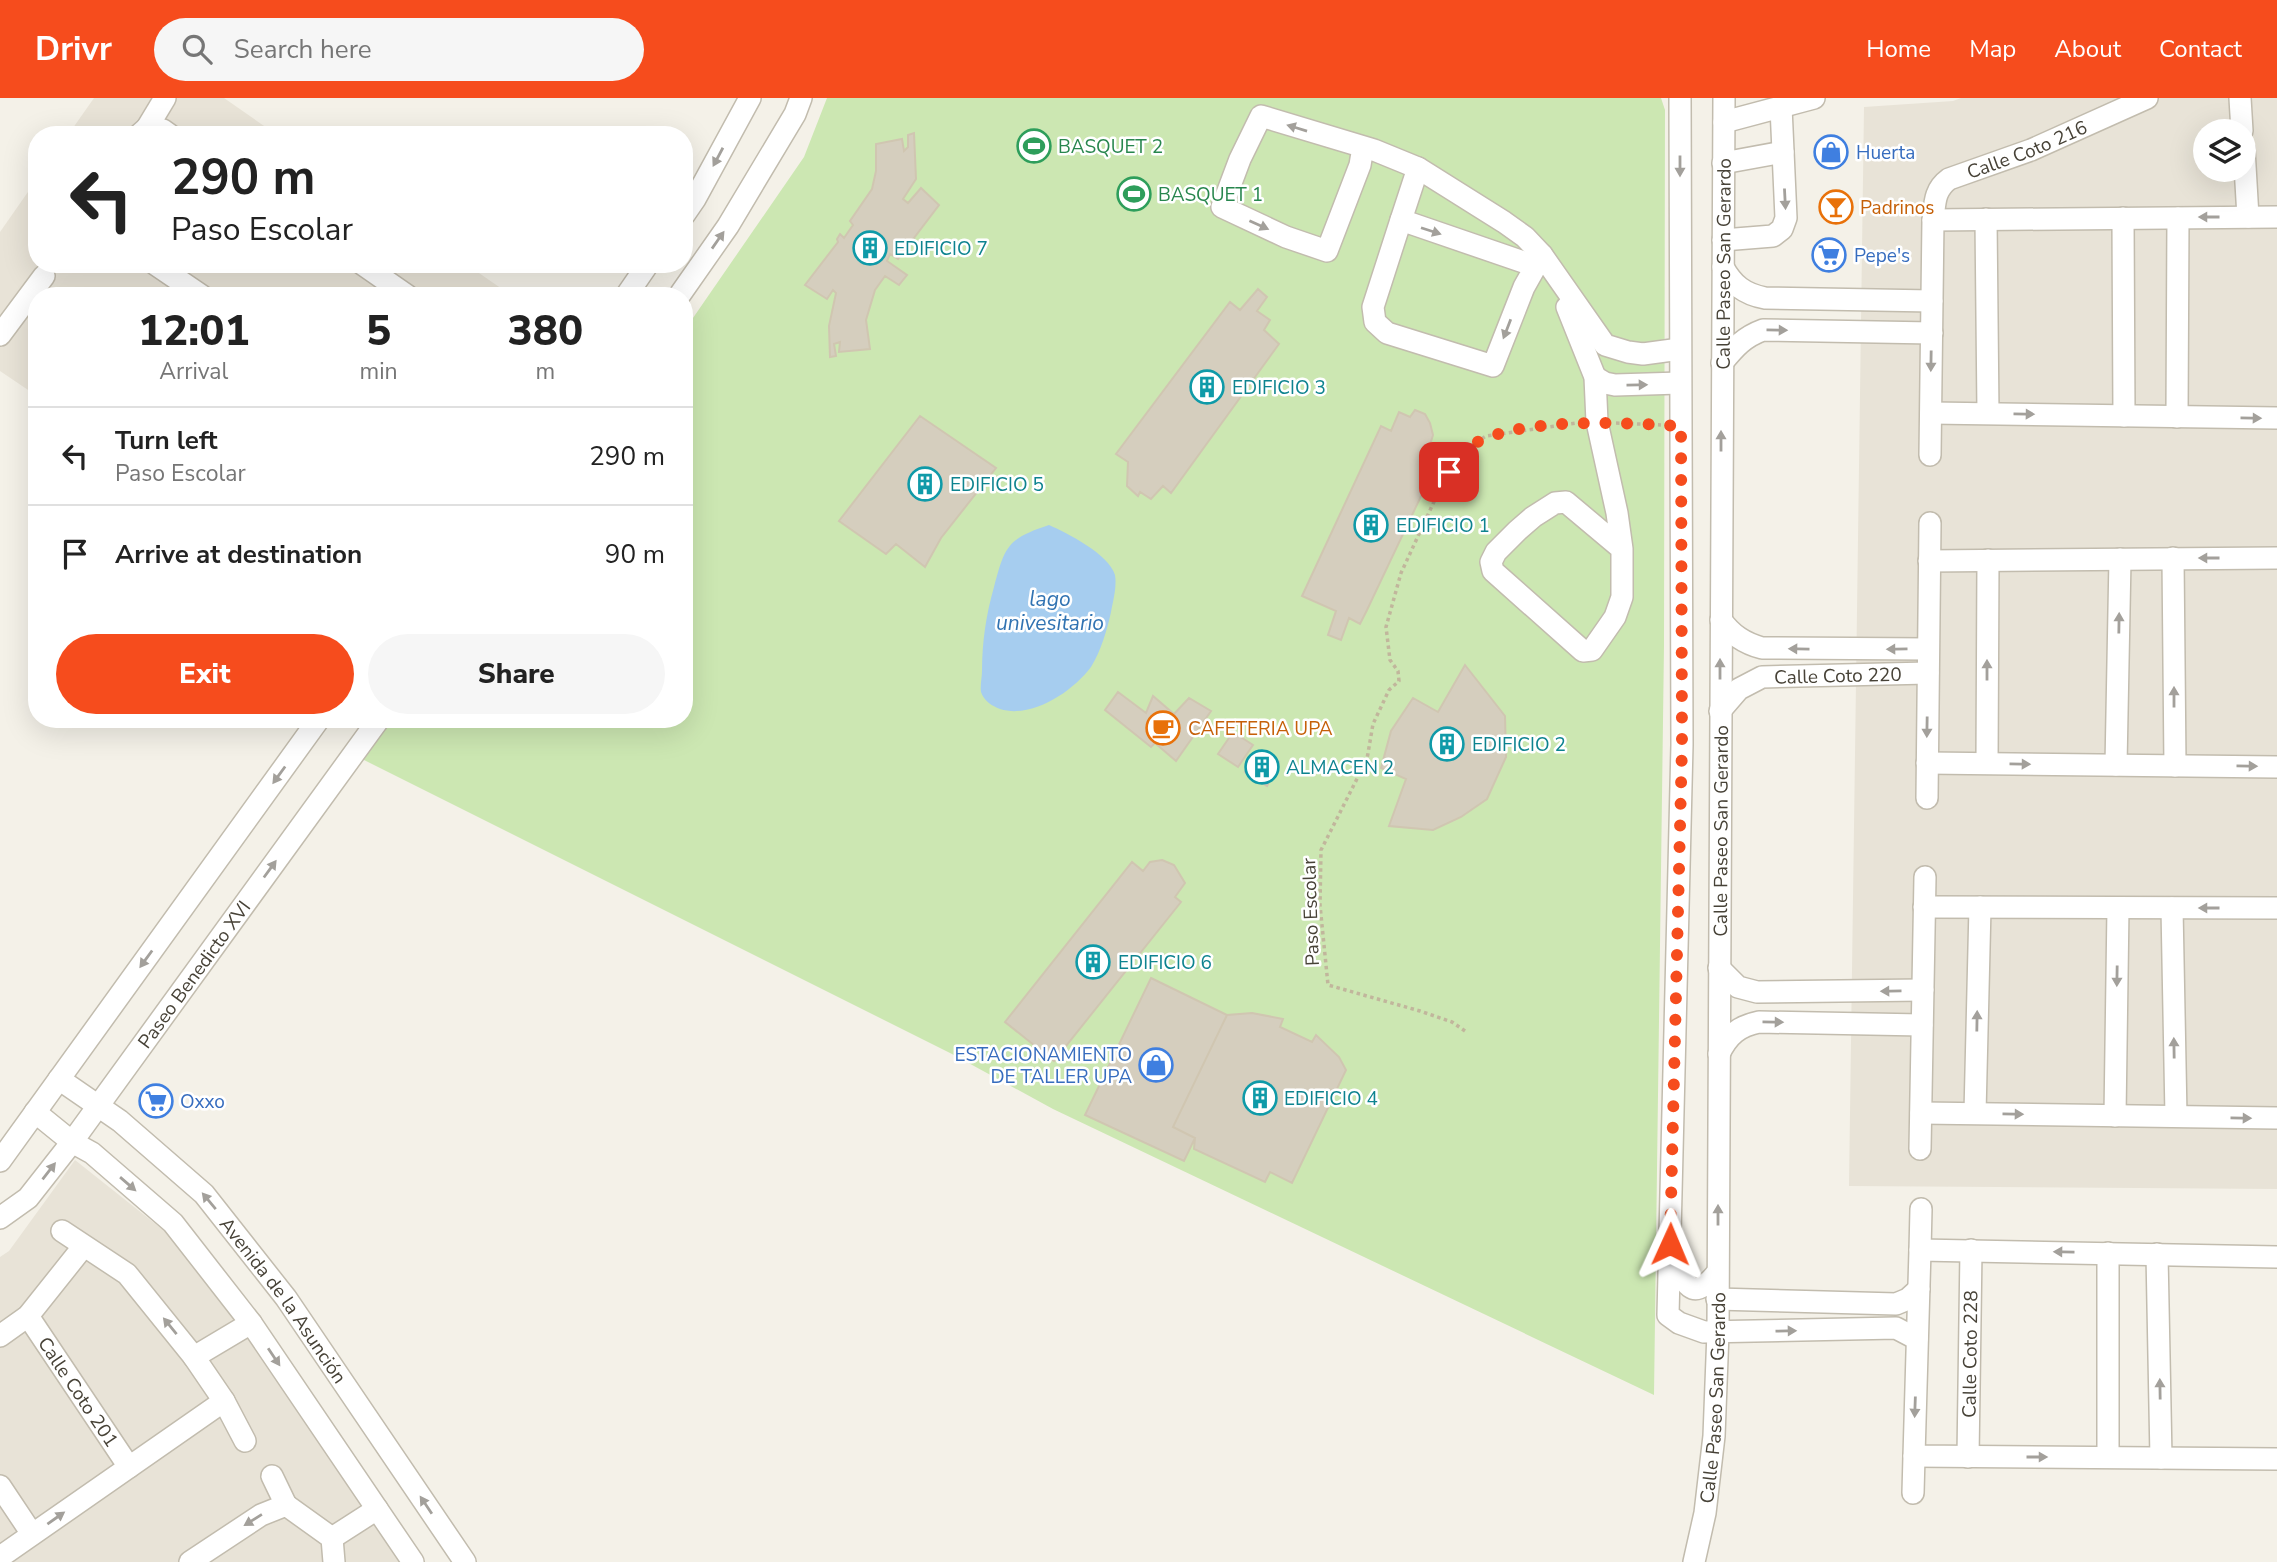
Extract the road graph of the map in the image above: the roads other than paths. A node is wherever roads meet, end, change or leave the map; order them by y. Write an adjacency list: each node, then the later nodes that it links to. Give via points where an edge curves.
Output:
1 (165, 98): 12 (street)
2 (750, 98): 18 (street, one-way to 18)
3 (801, 98): 36 (street, one-way to 3, via 728,226)
4 (1681, 98): 42 (street, Calle Paseo San Gerardo, one-way to 42)
5 (1724, 98): 11 (street, Calle Paseo San Gerardo)
6 (1814, 98): 9 (street)
7 (2147, 98): 25 (street, Calle Coto 216, via 2031,150 1948,179 1936,195)
8 (2240, 98): 10 (street)
9 (1780, 107): 11 (street); 14 (street)
10 (2241, 119)
11 (1724, 122): 15 (street, Calle Paseo San Gerardo)
12 (147, 126)
13 (1363, 147): 13 (street, one-way to 13, via 1261,116 1222,207 1327,251); 16 (street)
14 (1783, 152): 15 (street); 26 (street, one-way to 26, via 1786,218 1782,229 1773,236)
15 (1723, 163): 26 (street, Calle Paseo San Gerardo)
16 (1418, 168): 24 (street); 27 (street, via 1525,237)
17 (2246, 182): 19 (street)
18 (693, 202)
19 (2248, 217): 20 (street); 22 (street, one-way to 22)
20 (2277, 217)
21 (2123, 218): 22 (street); 23 (street); 48 (street)
22 (2178, 218): 49 (street)
23 (1986, 219): 25 (street); 47 (street)
24 (1401, 220): 27 (street, one-way to 27); 27 (street, one-way to 24, via 1493,366 1387,333 1375,322 1373,307)
25 (1933, 220): 37 (street, Calle Coto 216)
26 (1723, 240): 28 (street, Calle Paseo San Gerardo)
27 (1539, 260): 32 (street)
28 (1723, 267): 37 (street, via 1739,289 1765,298); 43 (street, Calle Paseo San Gerardo)
29 (168, 273): 34 (street)
30 (375, 273): 35 (street)
31 (44, 276): 33 (street)
32 (1560, 281): 41 (street, via 1605,345); 44 (street)
33 (39, 287)
34 (189, 287)
35 (395, 287)
36 (685, 287)
37 (1932, 300): 39 (street, Calle Coto 216)
38 (28, 312): 40 (street)
39 (1932, 332): 43 (street, one-way to 39, via 1739,342 1763,330); 46 (street, Calle Coto 216, one-way to 46)
40 (0, 335)
41 (1616, 349): 42 (street, via 1643,354); 44 (street, via 1603,357)
42 (1680, 349): 45 (street, Calle Paseo San Gerardo)
43 (1722, 363): 59 (street, Calle Paseo San Gerardo, one-way to 43)
44 (1595, 377): 45 (street, one-way to 45, via 1615,385); 53 (street, via 1597,422)
45 (1680, 383): 95 (street, Calle Paseo San Gerardo, via 1682,745)
46 (1931, 412): 47 (street); 51 (street, Calle Coto 216)
47 (1988, 414): 48 (street, one-way to 48)
48 (2124, 416): 49 (street)
49 (2177, 417): 50 (street, one-way to 50)
50 (2277, 418)
51 (1930, 455)
52 (1930, 523): 58 (street, Calle Coto 220)
53 (1622, 549): 53 (street, via 1622,597 1615,617 1592,650 1583,651 1493,570 1491,562 1532,517 1555,503 1566,502)
54 (2174, 558): 55 (street, one-way to 54); 56 (street); 68 (street, one-way to 54)
55 (2277, 558)
56 (2120, 559): 57 (street); 67 (street, one-way to 56)
57 (1988, 560): 58 (street); 66 (street, one-way to 57)
58 (1929, 561): 60 (street, Calle Coto 220)
59 (1721, 620): 60 (street, Calle Coto 220, one-way to 59, via 1762,648 1737,637); 62 (street, Calle Paseo San Gerardo, one-way to 59)
60 (1928, 649): 61 (street, Calle Coto 220)
61 (1928, 673): 62 (street, Calle Coto 220, via 1762,677 1739,689); 65 (street, Calle Coto 220, one-way to 65)
62 (1720, 711): 77 (street, Calle Paseo San Gerardo)
63 (312, 728): 81 (street, one-way to 81)
64 (372, 728): 82 (street, Paseo Benedicto XVI, one-way to 64)
65 (1927, 763): 66 (street); 70 (street, Calle Coto 220)
66 (1987, 763): 67 (street, one-way to 67)
67 (2116, 765): 68 (street)
68 (2175, 765): 69 (street, one-way to 69)
69 (2277, 766)
70 (1927, 797)
71 (1925, 877): 72 (street)
72 (1924, 907): 73 (street); 78 (street)
73 (1980, 907): 74 (street); 85 (street, one-way to 73)
74 (2118, 908): 75 (street); 86 (street, one-way to 86)
75 (2172, 908): 76 (street, one-way to 75); 87 (street, one-way to 75)
76 (2277, 908)
77 (1719, 968): 78 (street, one-way to 77, via 1757,992 1738,987); 80 (street, Calle Paseo San Gerardo)
78 (1923, 990): 79 (street)
79 (1922, 1025): 80 (street, one-way to 79, via 1732,1033 1759,1022); 84 (street)
80 (1719, 1054): 102 (street, Calle Paseo San Gerardo, one-way to 80)
81 (59, 1079): 82 (street, Avenida de la Asunción); 83 (street)
82 (97, 1105): 89 (street, Paseo Benedicto XVI); 130 (street, Avenida de la Asunción, one-way to 82, via 286,1297 204,1194)
83 (35, 1112): 89 (street, Avenida de la Asunción); 91 (street)
84 (1921, 1112): 85 (street); 90 (street)
85 (1975, 1113): 86 (street, one-way to 86)
86 (2115, 1116): 87 (street)
87 (2175, 1116): 88 (street, one-way to 88)
88 (2277, 1118)
89 (72, 1142): 93 (street, Paseo Benedicto XVI, one-way to 89, via 28,1198); 106 (street, Avenida de la Asunción, one-way to 106, via 92,1153 173,1223)
90 (1920, 1149)
91 (0, 1161)
92 (1921, 1209): 97 (street)
93 (0, 1218)
94 (62, 1231): 96 (street)
95 (1670, 1244): 102 (street, via 1688,1286 1702,1289); 107 (street, Calle Paseo San Gerardo, via 1668,1315 1691,1329)
96 (83, 1247): 105 (street, Calle Coto 201); 110 (street, one-way to 96, via 127,1274)
97 (1920, 1250): 98 (street); 103 (street)
98 (1970, 1250): 99 (street, one-way to 98); 114 (street, Calle Coto 228)
99 (2108, 1253): 100 (street); 115 (street)
100 (2157, 1254): 101 (street); 116 (street, one-way to 100)
101 (2277, 1257)
102 (1717, 1273): 104 (street, Calle Paseo San Gerardo)
103 (1919, 1289): 104 (street, via 1896,1304); 109 (street)
104 (1717, 1299): 107 (street, Calle Paseo San Gerardo)
105 (29, 1316): 108 (street, Calle Coto 201); 118 (street, Calle Coto 201)
106 (251, 1323): 110 (street); 123 (street, Avenida de la Asunción, one-way to 123)
107 (1718, 1332): 109 (street, one-way to 109, via 1896,1328); 131 (street, Calle Paseo San Gerardo, via 1714,1436)
108 (0, 1336)
109 (1917, 1339): 113 (street, one-way to 113)
110 (194, 1357): 111 (street)
111 (225, 1401): 112 (street); 118 (street, Calle Coto 201)
112 (245, 1441)
113 (1914, 1456): 114 (street); 121 (street)
114 (1968, 1457): 115 (street, one-way to 115)
115 (2108, 1457): 116 (street)
116 (2161, 1458): 117 (street)
117 (2277, 1459)
118 (129, 1467): 124 (street, Calle Coto 201, one-way to 118)
119 (272, 1476): 122 (street)
120 (0, 1486): 124 (street)
121 (1913, 1493)
122 (286, 1505): 125 (street); 127 (street, one-way to 127, via 261,1515)
123 (377, 1509): 125 (street); 129 (street, Avenida de la Asunción)
124 (32, 1534): 126 (street, Calle Coto 201)
125 (332, 1538): 128 (street)
126 (0, 1557)
127 (190, 1562)
128 (334, 1562)
129 (413, 1562)
130 (465, 1562)
131 (1694, 1562)

